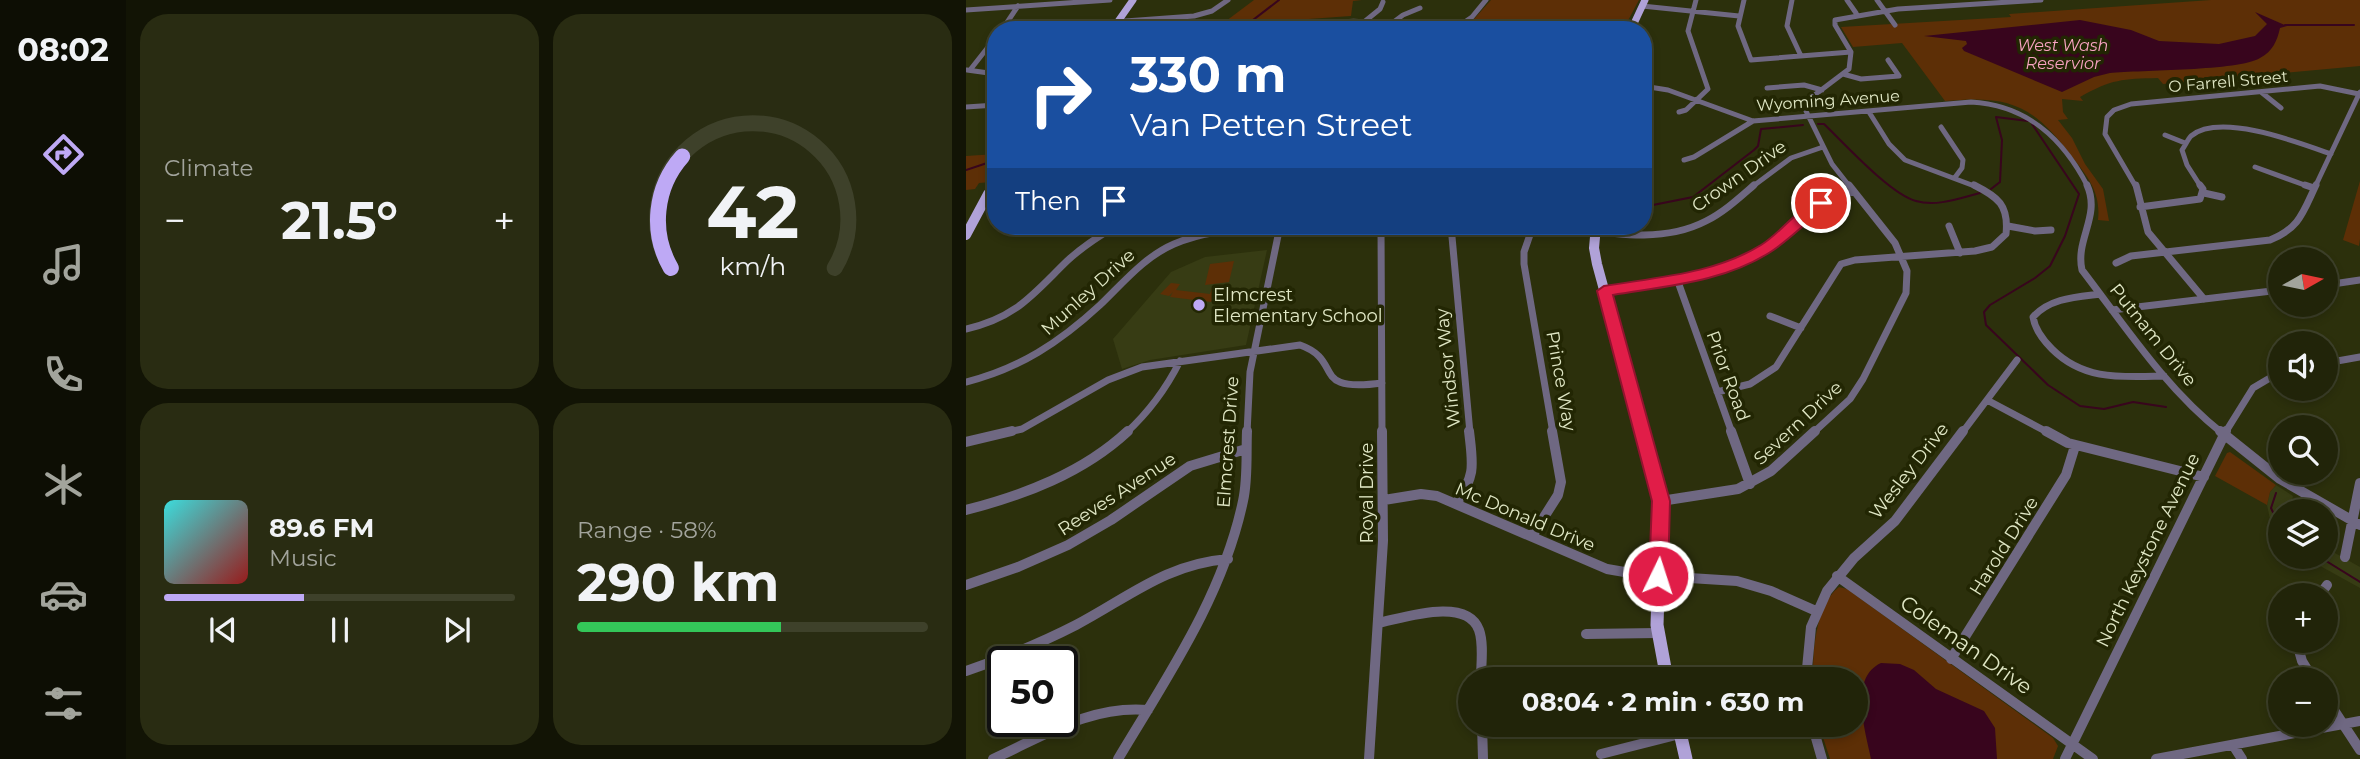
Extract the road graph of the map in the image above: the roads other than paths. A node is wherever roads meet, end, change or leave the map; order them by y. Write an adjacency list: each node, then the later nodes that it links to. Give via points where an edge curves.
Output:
1 (1110, 0): 13 (street)
2 (1133, 0): 21 (main road)
3 (1228, 0): 22 (street, via 1194,16)
4 (1486, 0): 25 (street)
5 (1696, 0): 16 (street)
6 (1744, 0): 19 (street)
7 (1792, 0): 30 (street, via 1787,26)
8 (1847, 0): 18 (street)
9 (1877, 0): 15 (street)
10 (2041, 0): 15 (street)
11 (1383, 2): 23 (street)
12 (1644, 3): 16 (street); 26 (main road)
13 (1018, 6): 17 (street); 20 (street)
14 (1420, 8): 24 (street)
15 (1885, 10): 18 (street); 27 (street)
16 (1691, 11): 19 (street); 40 (street, via 1688,32 1708,89)
17 (968, 12)
18 (1856, 13): 29 (street, via 1834,22)
19 (1739, 16): 30 (street, via 1739,32 1751,60)
20 (1008, 21)
21 (1118, 21)
22 (1130, 21)
23 (1365, 21)
24 (1395, 21)
25 (1466, 21)
26 (1635, 21)
27 (1895, 25)
28 (987, 48): 32 (street)
29 (1851, 52): 30 (street); 34 (street, via 1849,69)
30 (1801, 56)
31 (1888, 60): 34 (street, via 1899,76 1861,79)
32 (968, 70): 33 (street)
33 (987, 73)
34 (1843, 74): 37 (street)
35 (1652, 87): 40 (street, Wyoming Avenue)
36 (1767, 88): 37 (street, via 1804,85)
37 (1822, 90): 47 (street, via 1805,104)
38 (2261, 92): 39 (street, O Farrell Street, via 2325,86); 43 (street); 62 (street, O Farrell Street, via 2131,104 2104,120 2105,134 2133,178)
39 (2360, 93): 53 (street)
40 (1698, 101): 46 (street); 48 (street, Wyoming Avenue)
41 (987, 106): 42 (street)
42 (966, 107)
43 (2281, 108)
44 (1869, 111): 45 (street, Wyoming Avenue, via 1979,102); 47 (street, Wyoming Avenue); 56 (street, via 1903,159)
45 (2020, 111): 84 (street, Putnam Drive, via 2042,124 2088,186 2093,213 2078,255 2082,270)
46 (1679, 112)
47 (1808, 117): 48 (street, Wyoming Avenue); 52 (street, Severn Drive)
48 (1753, 121): 54 (street)
49 (1941, 127): 56 (street, via 1964,160)
50 (2165, 135): 51 (street)
51 (2185, 143): 53 (street, via 2204,132 2241,129); 59 (street, via 2184,160)
52 (1822, 148): 58 (street, Severn Drive); 66 (street, Crown Drive, via 1800,152 1697,226)
53 (2331, 154): 57 (street)
54 (1684, 160)
55 (2255, 167): 57 (street)
56 (1956, 176): 64 (street, via 1993,198 2007,215)
57 (2314, 188): 76 (street, via 2296,226 2282,236)
58 (1854, 191): 77 (street, Severn Drive, via 1890,235); 79 (street, via 1821,203 1745,261)
59 (2204, 193): 60 (street); 62 (street, via 2193,202)
60 (2222, 197)
61 (987, 202): 67 (main road)
62 (2140, 207): 76 (street, via 2145,226)
63 (1949, 226): 75 (street)
64 (2008, 226): 65 (street); 75 (street, via 2003,239 1992,247)
65 (2051, 230)
66 (1652, 234)
67 (966, 235)
68 (1103, 235): 89 (street, via 1076,254 1019,311)
69 (1204, 235): 97 (street, Munley Drive, via 1167,247 1148,259 1051,348 1012,368)
70 (1275, 235): 90 (street, Elmcrest Drive)
71 (1381, 235): 98 (street, Royal Drive)
72 (1450, 235): 110 (street, Windsor Way, via 1473,468)
73 (1530, 235): 113 (street, Prince Way, via 1523,259 1561,482 1558,495)
74 (1596, 235): 82 (main road)
75 (1960, 253): 77 (street)
76 (2164, 253): 78 (street, via 2132,256); 85 (street)
77 (1901, 257): 88 (street, via 1841,264); 107 (street, Severn Drive, via 1909,279 1906,293 1858,387 1841,410)
78 (2116, 263)
79 (1677, 279): 82 (street); 99 (street, Prior Road)
80 (2360, 281): 81 (street)
81 (2338, 284)
82 (1604, 291): 109 (main road)
83 (2268, 291): 85 (street)
84 (2100, 294): 86 (street, Putnam Drive); 95 (street, via 2041,309 2033,317 2036,331 2060,359 2081,372)
85 (2204, 299): 86 (street)
86 (2112, 310): 95 (street, Putnam Drive)
87 (1770, 316): 88 (street)
88 (1801, 328): 99 (street, via 1769,373 1750,384)
89 (966, 329)
90 (1253, 351): 93 (street); 98 (street, via 1305,346 1318,354 1337,384 1351,388); 104 (street, Elmcrest Drive)
91 (2360, 357): 94 (street)
92 (2017, 360): 100 (street, Wesley Drive)
93 (1180, 361): 102 (street, via 1119,375 1037,423); 111 (street, via 1149,411 1100,454 1034,489)
94 (2338, 361)
95 (2164, 376): 101 (street, Putnam Drive)
96 (2268, 378): 101 (street, North Keystone Avenue, via 2246,395)
97 (966, 382)
98 (1382, 383): 108 (street, Royal Drive)
99 (1717, 392): 107 (street, Prior Road)
100 (1987, 400): 103 (street); 117 (street, Wesley Drive, via 1895,521)
101 (2223, 436): 105 (street, North Keystone Avenue); 112 (street, Putnam Drive, via 2280,479)
102 (966, 442)
103 (2075, 446): 105 (street); 123 (street, Harold Drive, via 2066,475)
104 (1246, 449): 115 (street, Elmcrest Drive, via 1244,496); 118 (street, Reeves Avenue, via 1190,466 1101,527 1058,550)
105 (2204, 477): 136 (street, North Keystone Avenue)
106 (2360, 483): 112 (street)
107 (1750, 484): 109 (street, Severn Drive)
108 (1384, 500): 110 (street, Mc Donald Drive, via 1422,494); 120 (street, Royal Drive)
109 (1661, 501): 116 (main road)
110 (1456, 504): 113 (street, Mc Donald Drive)
111 (966, 510)
112 (2357, 524): 114 (street)
113 (1532, 536): 116 (street, Mc Donald Drive, via 1607,569)
114 (2345, 557)
115 (1228, 559): 127 (street, via 1167,570 1072,627); 128 (street, Elmcrest Drive, via 1201,620)
116 (1658, 576): 119 (street, Mc Donald Drive, via 1749,584); 121 (main road)
117 (1837, 576): 119 (street, Wesley Drive); 123 (street, Coleman Drive)
118 (966, 585)
119 (1816, 611): 126 (street, Wesley Drive)
120 (1378, 623): 124 (street, via 1465,611 1479,630); 142 (street, Royal Drive)
121 (1657, 633): 122 (street); 125 (main road)
122 (1586, 634)
123 (1951, 659): 136 (street, Coleman Drive)
124 (1481, 667)
125 (1664, 667)
126 (1807, 667)
127 (966, 671)
128 (1147, 710): 140 (street, via 1100,710); 141 (street, Elmcrest Drive)
129 (2338, 718): 131 (street)
130 (2360, 721): 131 (street)
131 (2342, 724): 137 (street); 138 (street)
132 (1482, 737): 143 (street)
133 (1654, 737): 139 (street)
134 (1681, 737): 144 (main road)
135 (1816, 737): 145 (street)
136 (2073, 744): 146 (street, North Keystone Avenue); 147 (street, Coleman Drive)
137 (2233, 745): 148 (street); 149 (street)
138 (2360, 750)
139 (1601, 754)
140 (993, 759)
141 (1118, 759)
142 (1369, 759)
143 (1483, 759)
144 (1686, 759)
145 (1822, 759)
146 (2065, 759)
147 (2092, 759)
148 (2156, 759)
149 (2242, 759)

